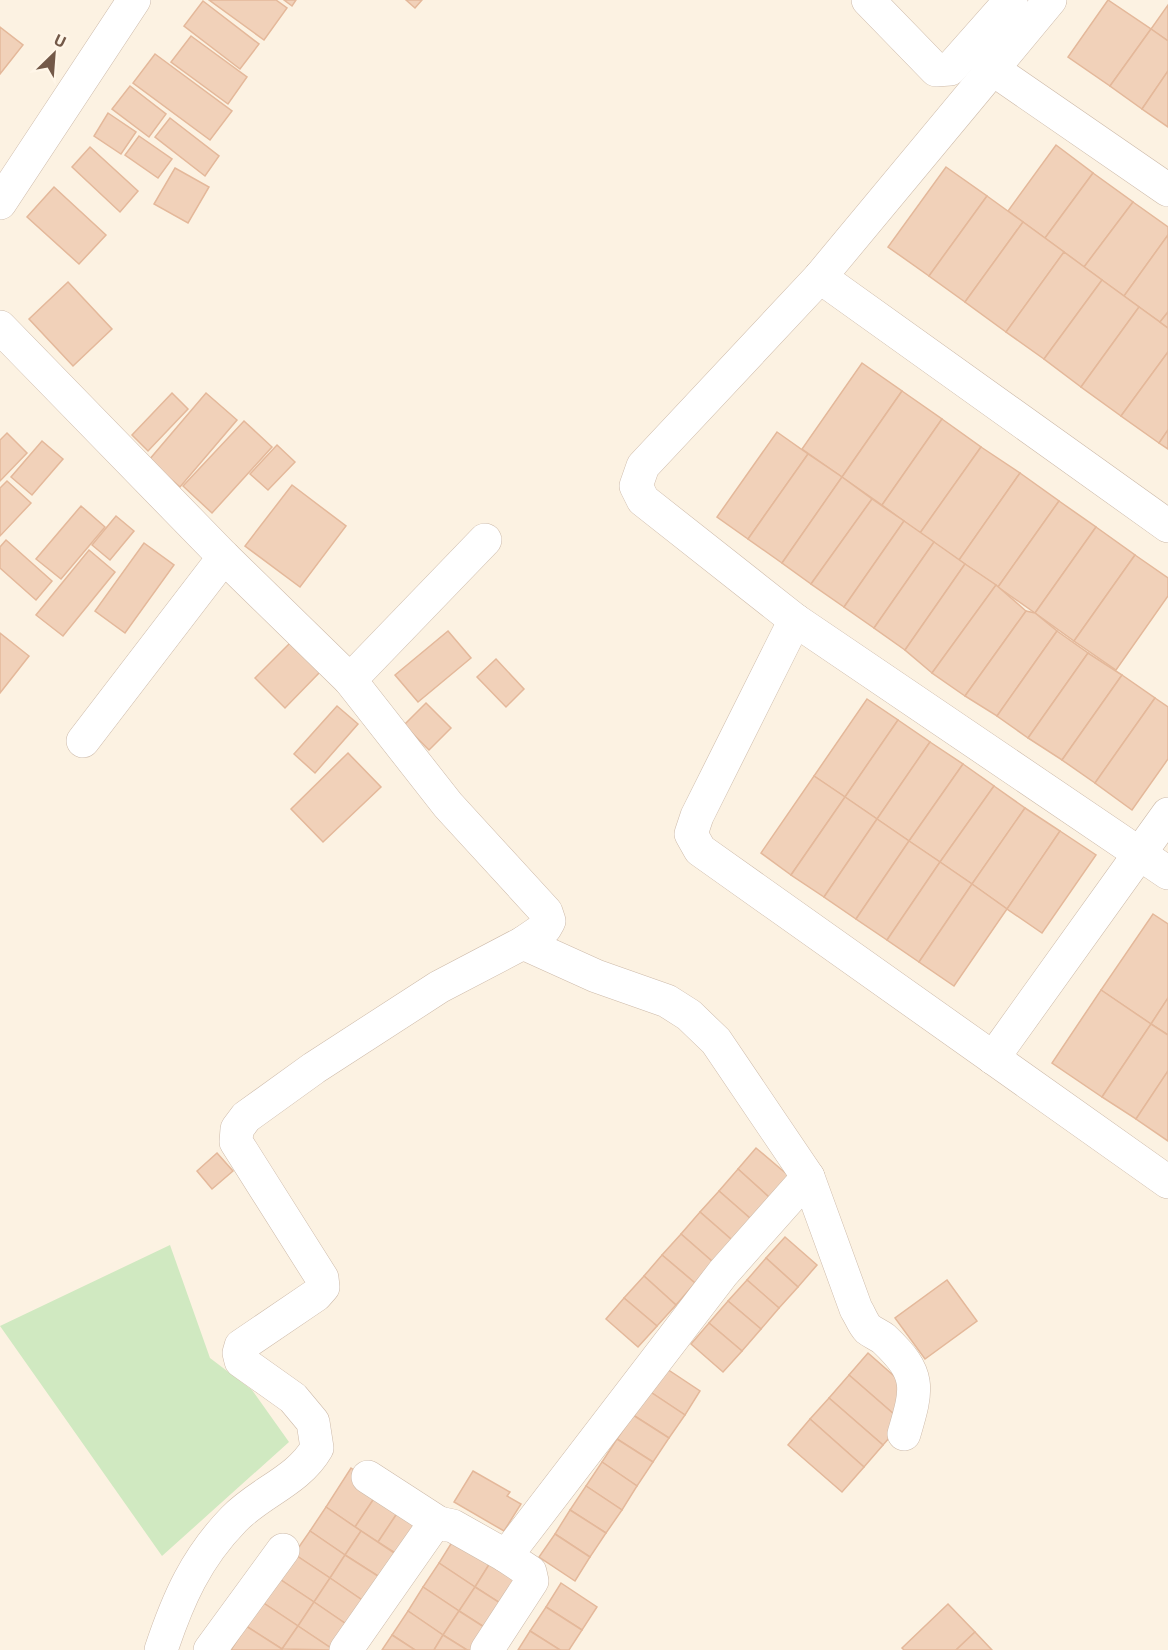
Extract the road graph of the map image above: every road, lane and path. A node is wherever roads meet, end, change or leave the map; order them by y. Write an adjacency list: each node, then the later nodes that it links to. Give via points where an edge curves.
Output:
1 (134, 0): 7 (street)
2 (868, 0): 3 (street, via 936,70 943,71 950,69)
3 (1011, 0)
4 (1050, 0): 5 (street)
5 (994, 70): 6 (street); 8 (street)
6 (1168, 190)
7 (0, 202)
8 (820, 277): 10 (street); 13 (street, via 643,466 636,486 643,500)
9 (2, 334): 12 (street)
10 (1168, 526)
11 (484, 540): 14 (street)
12 (224, 557): 14 (street); 15 (street)
13 (795, 620): 17 (street); 20 (street, via 691,834 700,850)
14 (350, 680): 19 (street, via 448,805 546,912 549,921 545,928)
15 (83, 741)
16 (1168, 814): 17 (street)
17 (1141, 853): 18 (street); 20 (street)
18 (1168, 873)
19 (523, 943): 21 (street, via 596,976 667,1001 689,1015 716,1041); 28 (street, via 439,987 324,1061 246,1117 237,1129 236,1142 322,1278 323,1287 241,1346 241,1361 293,1398 313,1422 317,1448 304,1467 235,1518 193,1572)
20 (993, 1058): 22 (street)
21 (808, 1177): 23 (street, via 856,1309 867,1328 896,1351 912,1371 914,1401); 27 (street, via 723,1273)
22 (1168, 1182)
23 (904, 1434)
24 (368, 1477): 25 (street)
25 (439, 1523): 27 (street, via 453,1526); 30 (street, via 426,1534)
26 (283, 1550): 29 (street)
27 (506, 1556): 31 (street, via 530,1572 532,1581)
28 (161, 1650)
29 (210, 1650)
30 (346, 1650)
31 (487, 1650)

